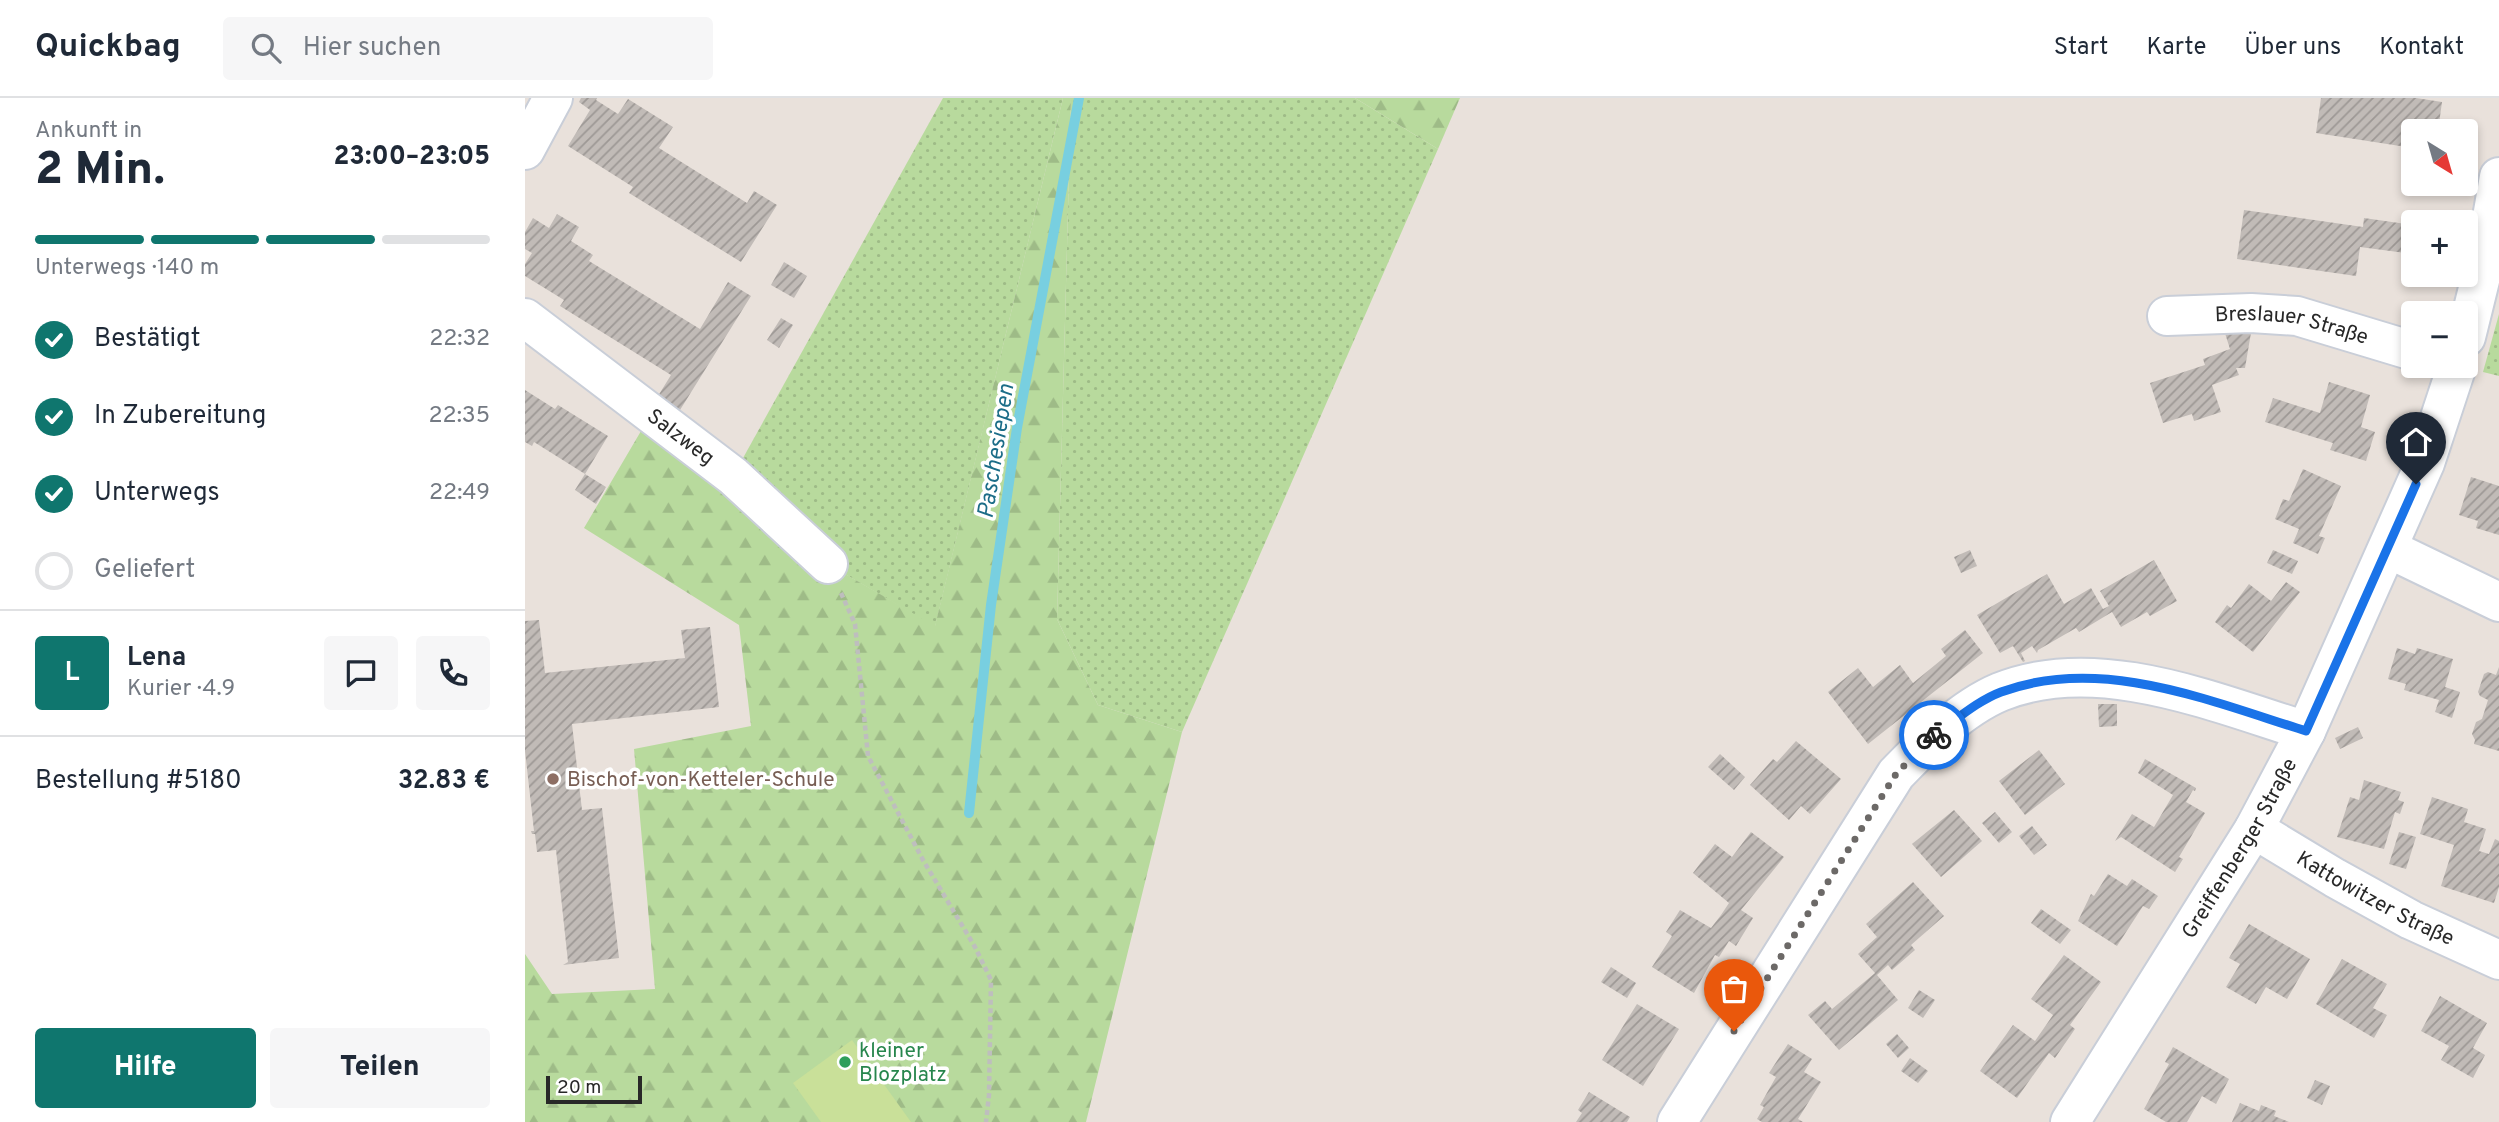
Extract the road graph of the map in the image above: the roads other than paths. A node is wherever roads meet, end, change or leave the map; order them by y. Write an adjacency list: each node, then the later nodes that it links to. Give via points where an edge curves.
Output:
1 (553, 98): 2 (street)
2 (525, 150)
3 (2499, 177): 4 (street)
4 (2475, 301)
5 (2167, 316): 7 (street, Breslauer Straße, via 2297,316)
6 (525, 318): 10 (street, Salzweg, via 733,476)
7 (2401, 347)
8 (2452, 378): 9 (street, Greiffenberger Straße, via 2425,463)
9 (2389, 549): 11 (street); 12 (street, Greiffenberger Straße)
10 (828, 564)
11 (2499, 602)
12 (2306, 731): 13 (street, Greiffenberger Straße); 15 (street, via 2189,695 2115,679 2070,678 1999,692 1930,738 1896,774)
13 (2254, 830): 14 (street, Kattowitzer Straße, via 2411,920); 16 (street, Greiffenberger Straße)
14 (2499, 960)
15 (1677, 1122)
16 (2070, 1122)

